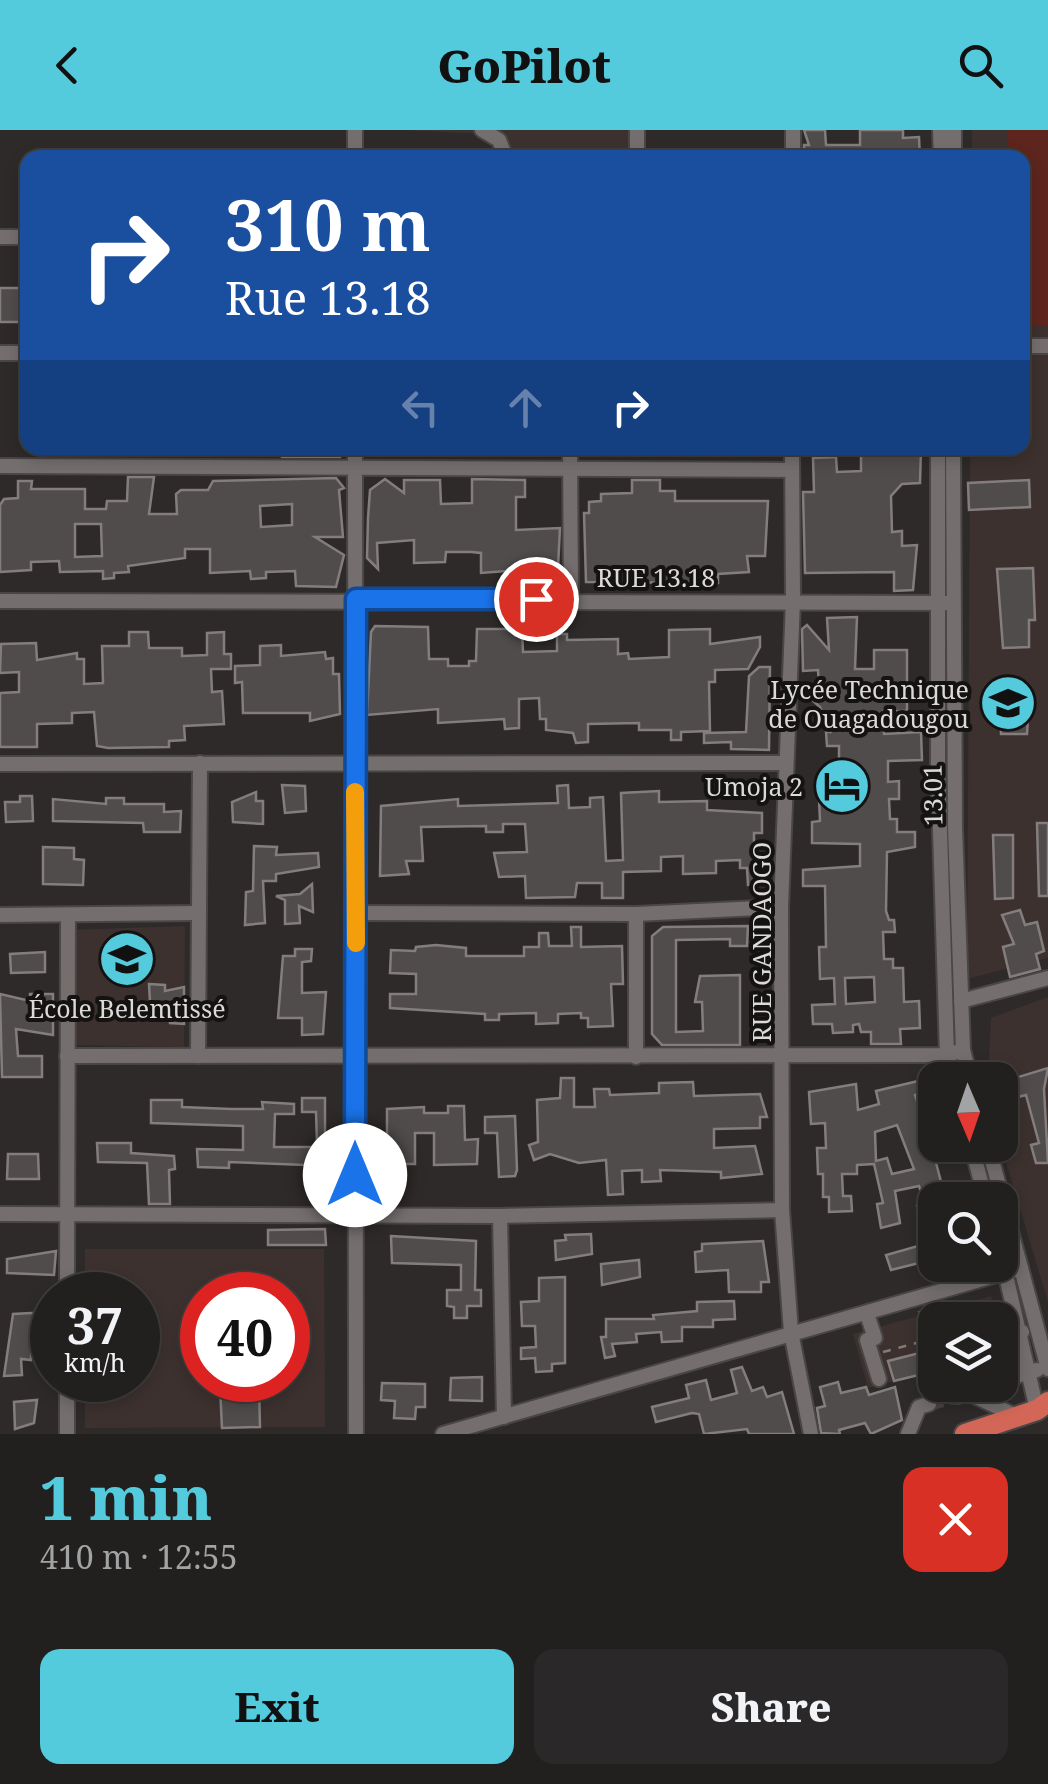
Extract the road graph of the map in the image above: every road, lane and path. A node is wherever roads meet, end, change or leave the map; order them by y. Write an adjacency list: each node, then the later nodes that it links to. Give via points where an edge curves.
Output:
1 (482, 130): 2 (street)
2 (503, 150)
3 (355, 455): 9 (street)
4 (570, 455): 10 (street)
5 (792, 455): 11 (street, RUE GANDAOGO)
6 (938, 455): 16 (street, 13.01)
7 (953, 455): 16 (street, 13.01)
8 (0, 466): 9 (street)
9 (355, 467): 10 (street); 12 (street)
10 (570, 469): 11 (street); 13 (street)
11 (792, 470): 14 (street, RUE GANDAOGO)
12 (356, 599): 13 (street, RUE 13.18); 15 (street, RUE 13.18); 17 (street)
13 (572, 599): 14 (street, RUE 13.18)
14 (792, 600): 16 (street, RUE 13.18); 19 (street, RUE GANDAOGO)
15 (0, 601)
16 (946, 603): 28 (street, 13.01); 30 (street, 13.01, via 938,766)
17 (355, 761): 18 (street); 19 (street); 22 (street)
18 (200, 763): 20 (street); 23 (street)
19 (785, 763): 21 (street, RUE GANDAOGO)
20 (0, 764)
21 (781, 907): 24 (street); 33 (street, RUE GANDAOGO)
22 (356, 913): 24 (street); 34 (street)
23 (199, 914): 26 (street); 32 (street)
24 (636, 914): 35 (street)
25 (0, 915): 26 (street)
26 (68, 916): 31 (street)
27 (1048, 978): 28 (street)
28 (961, 1000): 29 (street, 13.01)
29 (963, 1050): 30 (street); 37 (street, 13.01)
30 (946, 1055): 33 (street); 36 (street, 13.01)
31 (67, 1056): 32 (street); 40 (street)
32 (198, 1056): 34 (street)
33 (784, 1056): 35 (street); 38 (street, RUE GANDAOGO)
34 (356, 1058): 35 (street); 41 (street)
35 (636, 1058)
36 (948, 1062)
37 (966, 1062)
38 (782, 1210): 42 (street); 50 (street, RUE GANDAOGO)
39 (0, 1214): 40 (street)
40 (66, 1214): 41 (street); 43 (street)
41 (355, 1214): 42 (street); 65 (street)
42 (500, 1216): 63 (street)
43 (67, 1272)
44 (974, 1282): 47 (street)
45 (1016, 1282): 51 (street)
46 (1018, 1282): 55 (street)
47 (915, 1300): 48 (path); 49 (street)
48 (918, 1310)
49 (867, 1314): 50 (street); 54 (street)
50 (790, 1332): 63 (street); 67 (street, RUE GANDAOGO)
51 (1022, 1332): 52 (street); 56 (street)
52 (1018, 1333)
53 (918, 1343): 54 (path)
54 (872, 1356): 58 (street)
55 (1048, 1369): 56 (street)
56 (1032, 1372): 57 (street); 62 (street)
57 (1018, 1376)
58 (879, 1378)
59 (67, 1402): 64 (street)
60 (996, 1402): 62 (street)
61 (930, 1404): 68 (street, via 918,1406)
62 (1034, 1410): 69 (highway); 70 (highway)
63 (504, 1418): 66 (street)
64 (67, 1434)
65 (356, 1434)
66 (443, 1434)
67 (811, 1434)
68 (908, 1434)
69 (965, 1434)
70 (1033, 1434)

